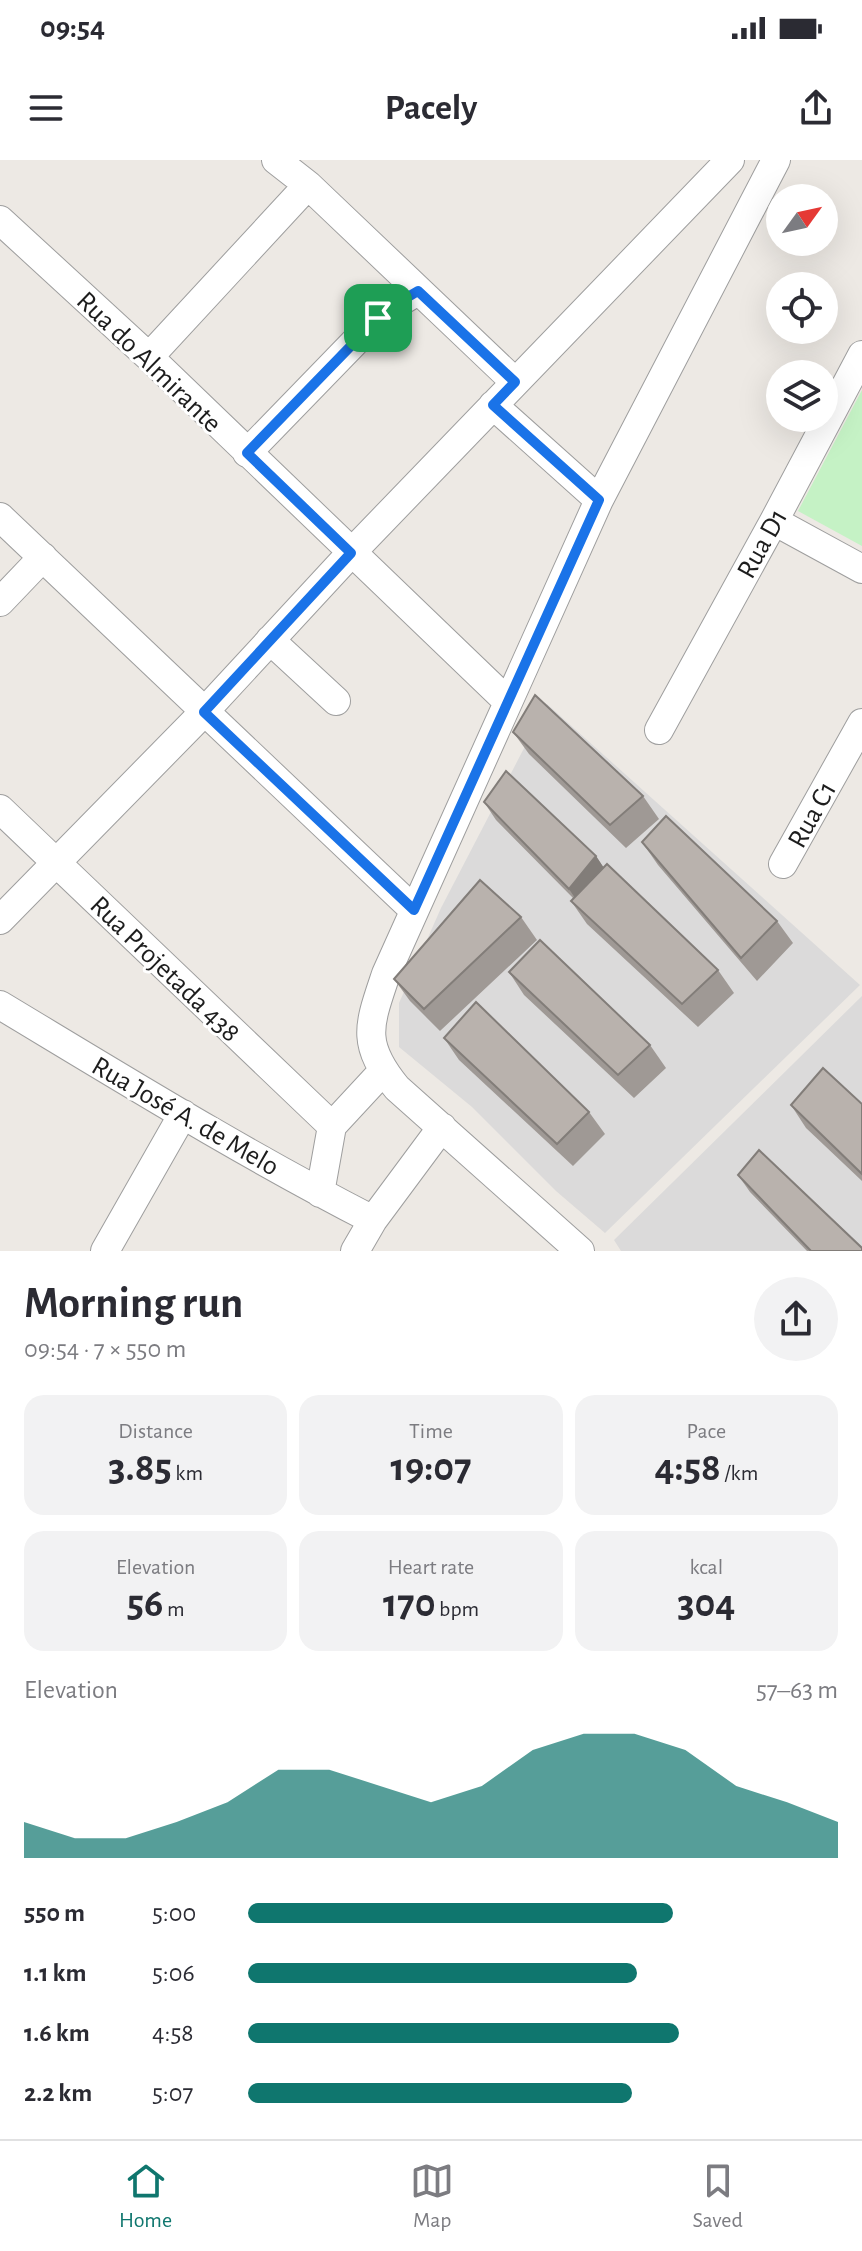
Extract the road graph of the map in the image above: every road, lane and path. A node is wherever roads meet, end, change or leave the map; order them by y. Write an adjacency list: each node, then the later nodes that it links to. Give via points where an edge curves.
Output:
1 (276, 160): 4 (street)
2 (730, 160): 9 (street)
3 (776, 160): 12 (street)
4 (308, 185): 6 (street); 8 (street)
5 (0, 220): 8 (street, Rua do Almirante)
6 (418, 291): 9 (street); 11 (street, via 378,318)
7 (862, 355): 14 (street, Rua D1)
8 (149, 357): 11 (street, Rua do Almirante)
9 (515, 382): 10 (street)
10 (493, 405): 12 (street); 15 (street)
11 (247, 453): 15 (street, Rua do Almirante)
12 (599, 500): 21 (street)
13 (0, 517): 16 (street)
14 (774, 521): 17 (street); 24 (street, Rua D1)
15 (351, 553): 19 (street); 21 (street, Rua do Almirante)
16 (43, 557): 18 (street); 22 (street)
17 (862, 569)
18 (0, 602)
19 (270, 640): 20 (street); 22 (street)
20 (336, 701)
21 (507, 701): 28 (street)
22 (204, 712): 26 (street); 28 (street)
23 (862, 723): 27 (street, Rua C1)
24 (659, 730)
25 (0, 809): 26 (street, Rua Projetada 438)
26 (57, 864): 29 (street); 33 (street, Rua Projetada 438)
27 (783, 864)
28 (414, 910): 31 (street, via 386,974 370,1031)
29 (0, 920)
30 (0, 1005): 32 (street, Rua José A. de Melo)
31 (390, 1080): 33 (street); 34 (street)
32 (183, 1114): 35 (street, Rua José A. de Melo); 37 (street)
33 (332, 1126): 35 (street)
34 (442, 1127): 36 (street); 39 (street)
35 (320, 1193): 36 (street, Rua José A. de Melo)
36 (373, 1220): 38 (street)
37 (105, 1251)
38 (355, 1251)
39 (580, 1251)

